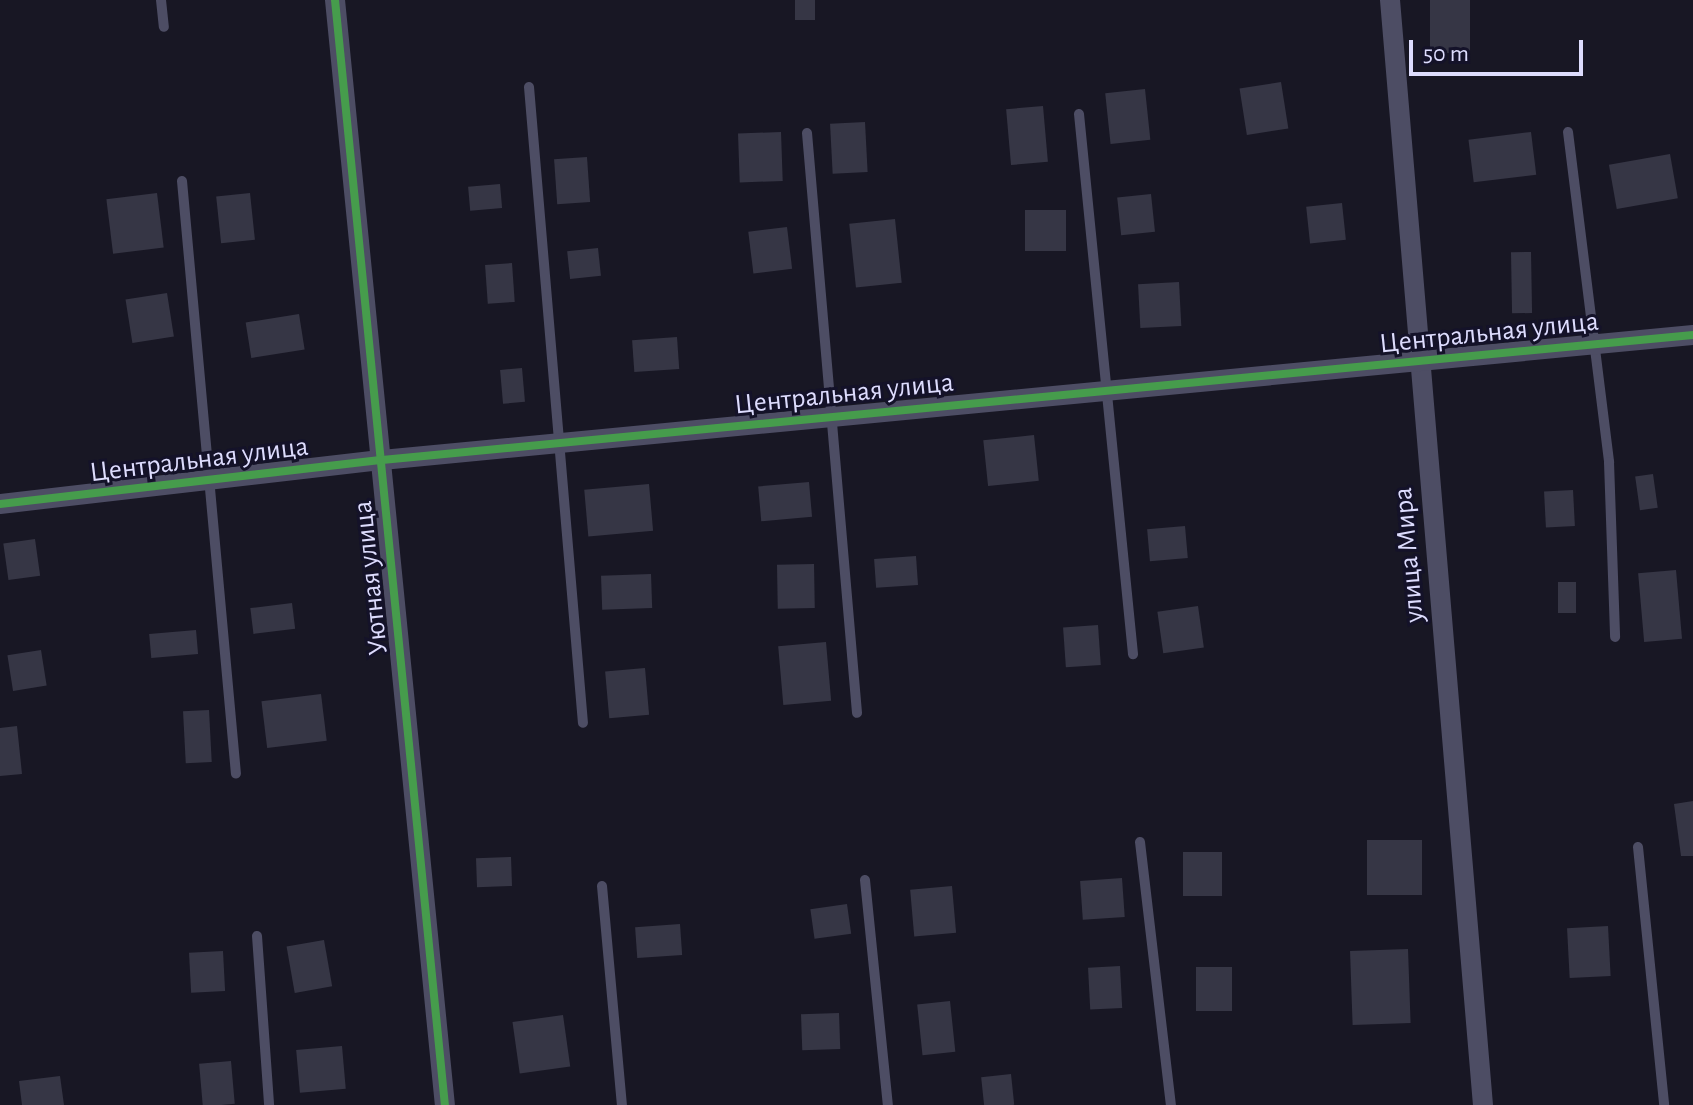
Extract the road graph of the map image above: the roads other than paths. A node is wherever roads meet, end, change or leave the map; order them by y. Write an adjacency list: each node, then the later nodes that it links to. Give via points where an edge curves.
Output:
1 (161, 0): 4 (lane)
2 (335, 0): 16 (street, Уютная улица)
3 (1390, 0): 12 (street, улица Мира)
4 (164, 27)
5 (529, 87): 15 (lane)
6 (1079, 114): 13 (lane)
7 (1568, 132): 11 (lane)
8 (807, 133): 14 (lane)
9 (182, 181): 17 (lane)
10 (1693, 335): 11 (street, Центральная улица)
11 (1593, 345): 12 (street, Центральная улица); 19 (lane, via 1609,462)
12 (1421, 362): 13 (street, Центральная улица); 34 (street, улица Мира)
13 (1107, 388): 14 (street, Центральная улица); 20 (lane)
14 (829, 417): 15 (street, Центральная улица); 21 (lane)
15 (556, 447): 16 (street, Центральная улица); 22 (lane)
16 (382, 460): 17 (street, Центральная улица); 30 (street, Уютная улица)
17 (212, 482): 18 (street, Центральная улица); 23 (lane)
18 (0, 504)
19 (1615, 637)
20 (1133, 654)
21 (857, 713)
22 (583, 723)
23 (236, 774)
24 (1140, 842): 33 (lane)
25 (1638, 847): 35 (lane)
26 (865, 880): 32 (lane)
27 (602, 886): 31 (lane)
28 (257, 936): 29 (lane)
29 (269, 1105)
30 (445, 1105)
31 (622, 1105)
32 (888, 1105)
33 (1171, 1105)
34 (1483, 1105)
35 (1664, 1105)

